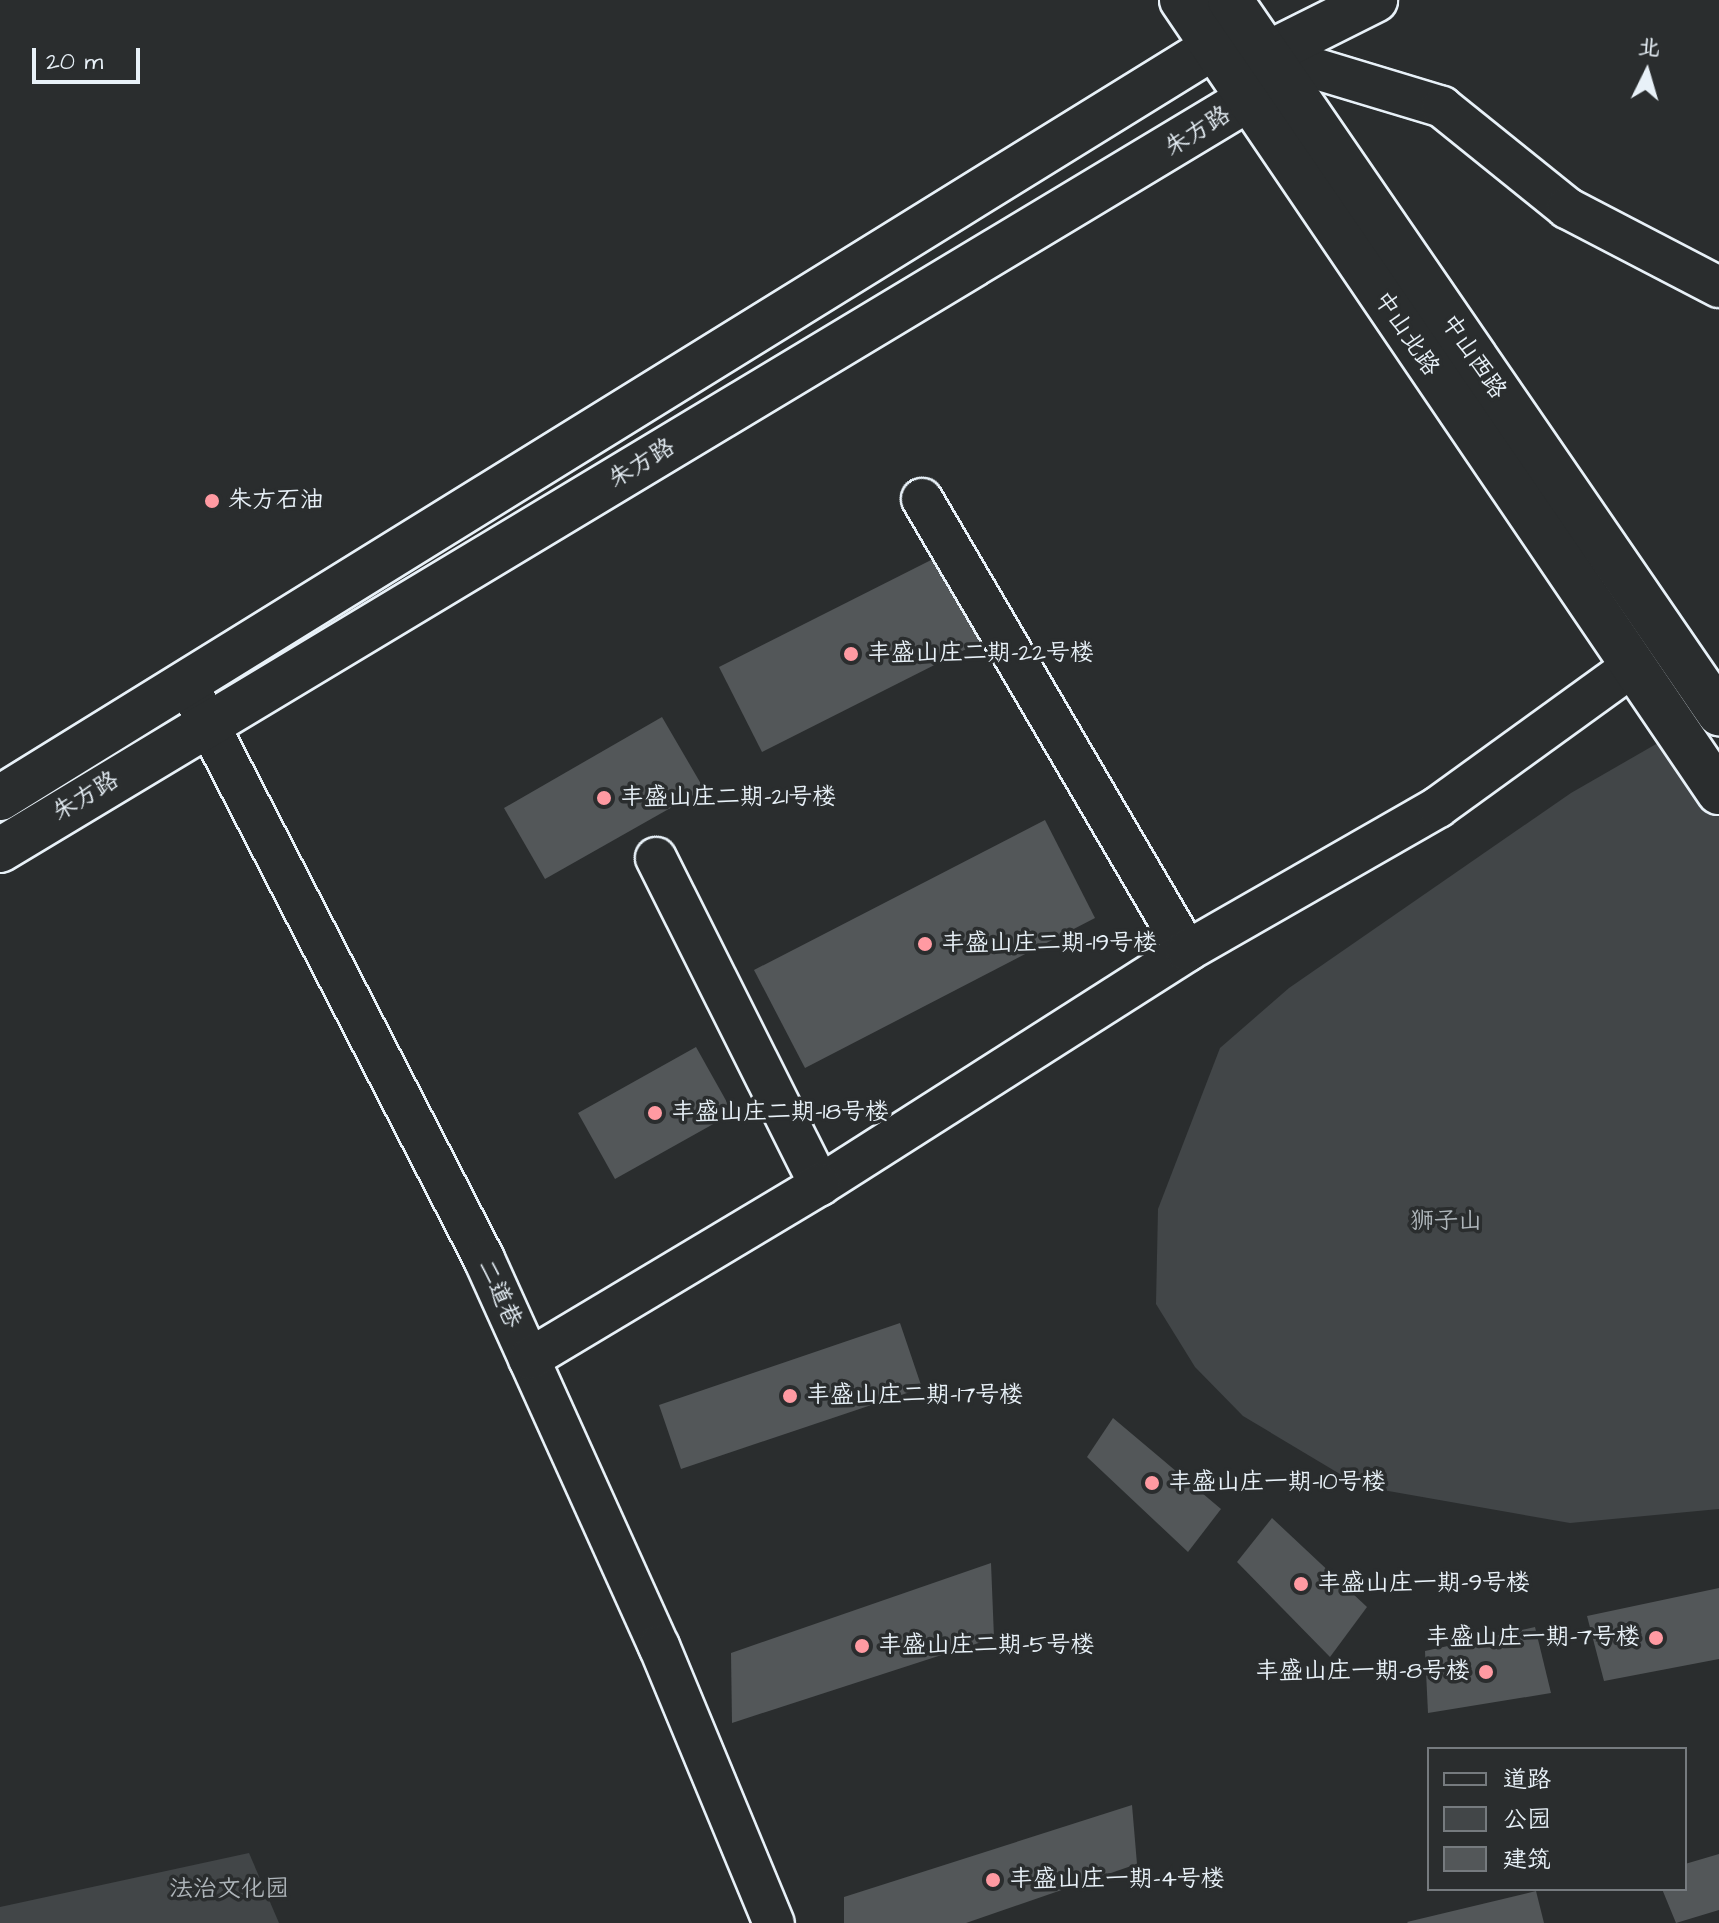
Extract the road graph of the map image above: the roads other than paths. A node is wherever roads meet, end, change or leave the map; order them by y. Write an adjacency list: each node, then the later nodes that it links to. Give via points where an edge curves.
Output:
1 (1182, 0): 3 (main road, 中山北路)
2 (1375, 0): 3 (main road, 朱方路)
3 (1248, 51): 4 (street, via 1442,107 1567,208); 6 (main road, 中山北路); 7 (main road, 朱方路); 8 (main road, 中山西路); 9 (main road, 朱方路)
4 (1719, 287)
5 (922, 499): 14 (street)
6 (1633, 666): 10 (main road); 14 (street, via 1438,807)
7 (187, 683): 9 (street, 二道巷); 11 (main road, 朱方路)
8 (1719, 713)
9 (211, 721): 12 (main road, 朱方路); 16 (street, 二道巷)
10 (1719, 792)
11 (0, 798)
12 (0, 850)
13 (656, 858): 15 (street)
14 (1187, 951): 15 (street)
15 (820, 1185): 16 (street)
16 (529, 1359): 17 (street, 二道巷)
17 (774, 1923)

